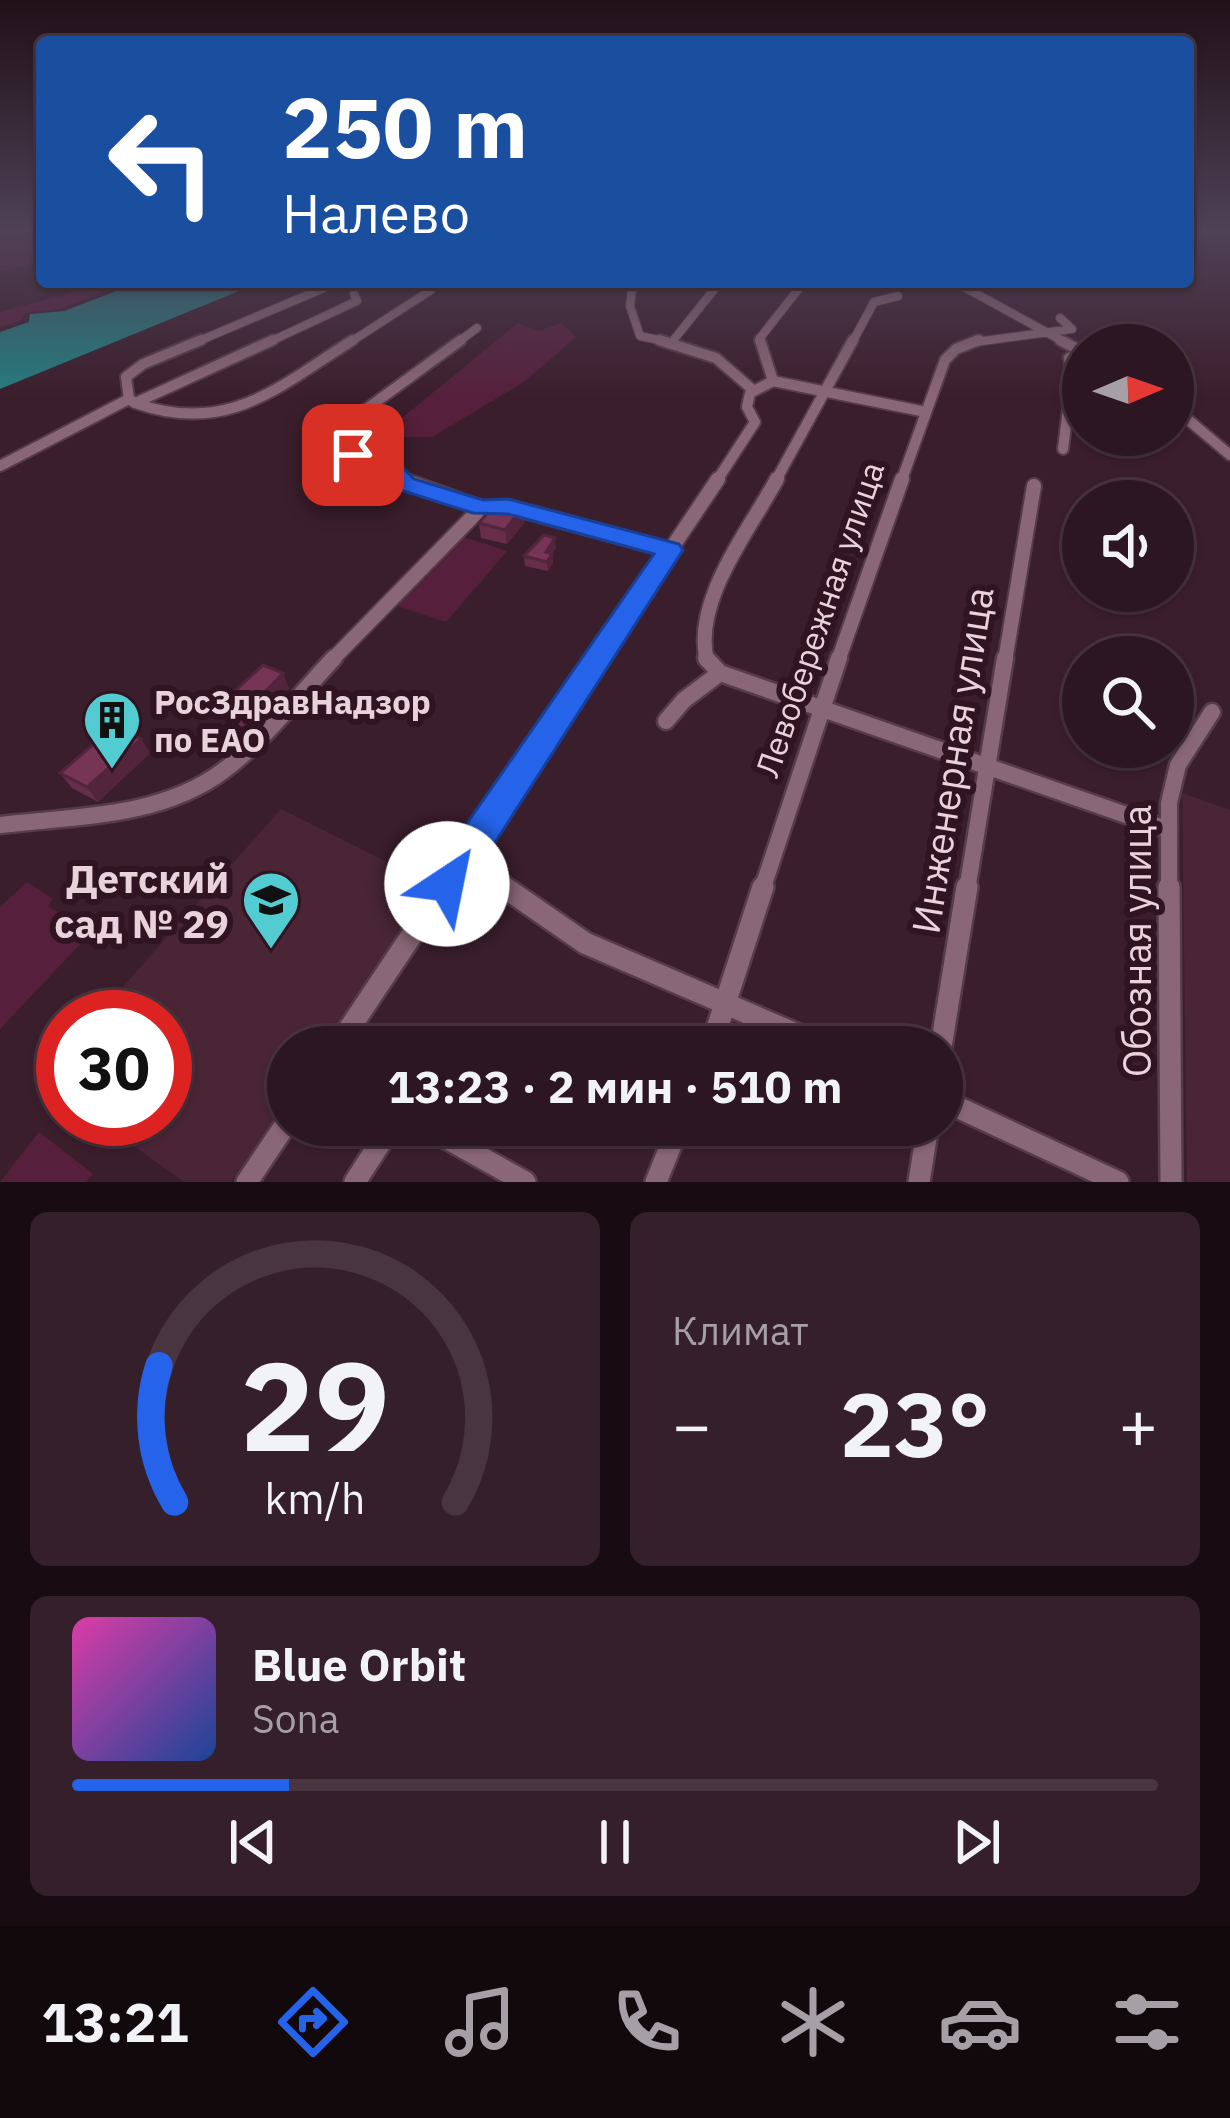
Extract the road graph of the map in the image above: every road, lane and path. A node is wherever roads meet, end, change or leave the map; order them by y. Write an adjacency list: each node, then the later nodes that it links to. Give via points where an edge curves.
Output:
1 (324, 288): 17 (street, via 143,364 126,377)
2 (631, 288): 12 (street, via 640,336)
3 (714, 288): 12 (street)
4 (799, 288): 14 (street, via 760,338)
5 (966, 288): 11 (street)
6 (431, 290): 17 (street, via 236,410 176,418)
7 (354, 294): 17 (street, via 357,301)
8 (898, 296): 16 (street, via 874,302)
9 (1060, 318): 11 (street, via 1072,329)
10 (476, 328): 23 (street, via 317,445 389,466 405,484)
11 (1052, 337): 13 (street); 18 (street, Левобережная улица, via 959,344)
12 (672, 342): 15 (street, via 733,365)
13 (1062, 342)
14 (773, 381): 15 (street); 16 (street)
15 (753, 390): 24 (street, via 746,406 755,422)
16 (825, 390): 18 (street); 25 (street, via 704,618 703,656)
17 (132, 401): 21 (street)
18 (926, 412): 26 (street, Левобережная улица)
19 (1194, 425): 20 (street)
20 (1230, 455)
21 (0, 466)
22 (1034, 486): 29 (street, Инженерная улица)
23 (481, 508): 24 (street, via 508,507); 30 (street, via 226,770 192,792 128,813)
24 (670, 550): 32 (street)
25 (720, 673): 26 (street); 28 (street)
26 (822, 705): 29 (street); 33 (street, Левобережная улица)
27 (1211, 712): 31 (street, Обозная улица, via 1178,765)
28 (665, 721)
29 (988, 764): 31 (street); 37 (street, Инженерная улица)
30 (0, 825)
31 (1168, 830): 50 (street, Обозная улица)
32 (463, 859): 33 (street, via 585,944); 34 (street)
33 (729, 1003): 35 (street, Левобережная улица); 36 (street)
34 (352, 1026)
35 (720, 1026)
36 (780, 1026)
37 (944, 1026)
38 (963, 1110): 49 (street)
39 (271, 1146): 44 (street)
40 (378, 1146): 45 (street)
41 (461, 1146): 46 (street)
42 (671, 1146): 47 (street)
43 (925, 1146): 48 (street)
44 (247, 1182)
45 (356, 1182)
46 (525, 1182)
47 (656, 1182)
48 (920, 1182)
49 (1118, 1182)
50 (1171, 1182)

